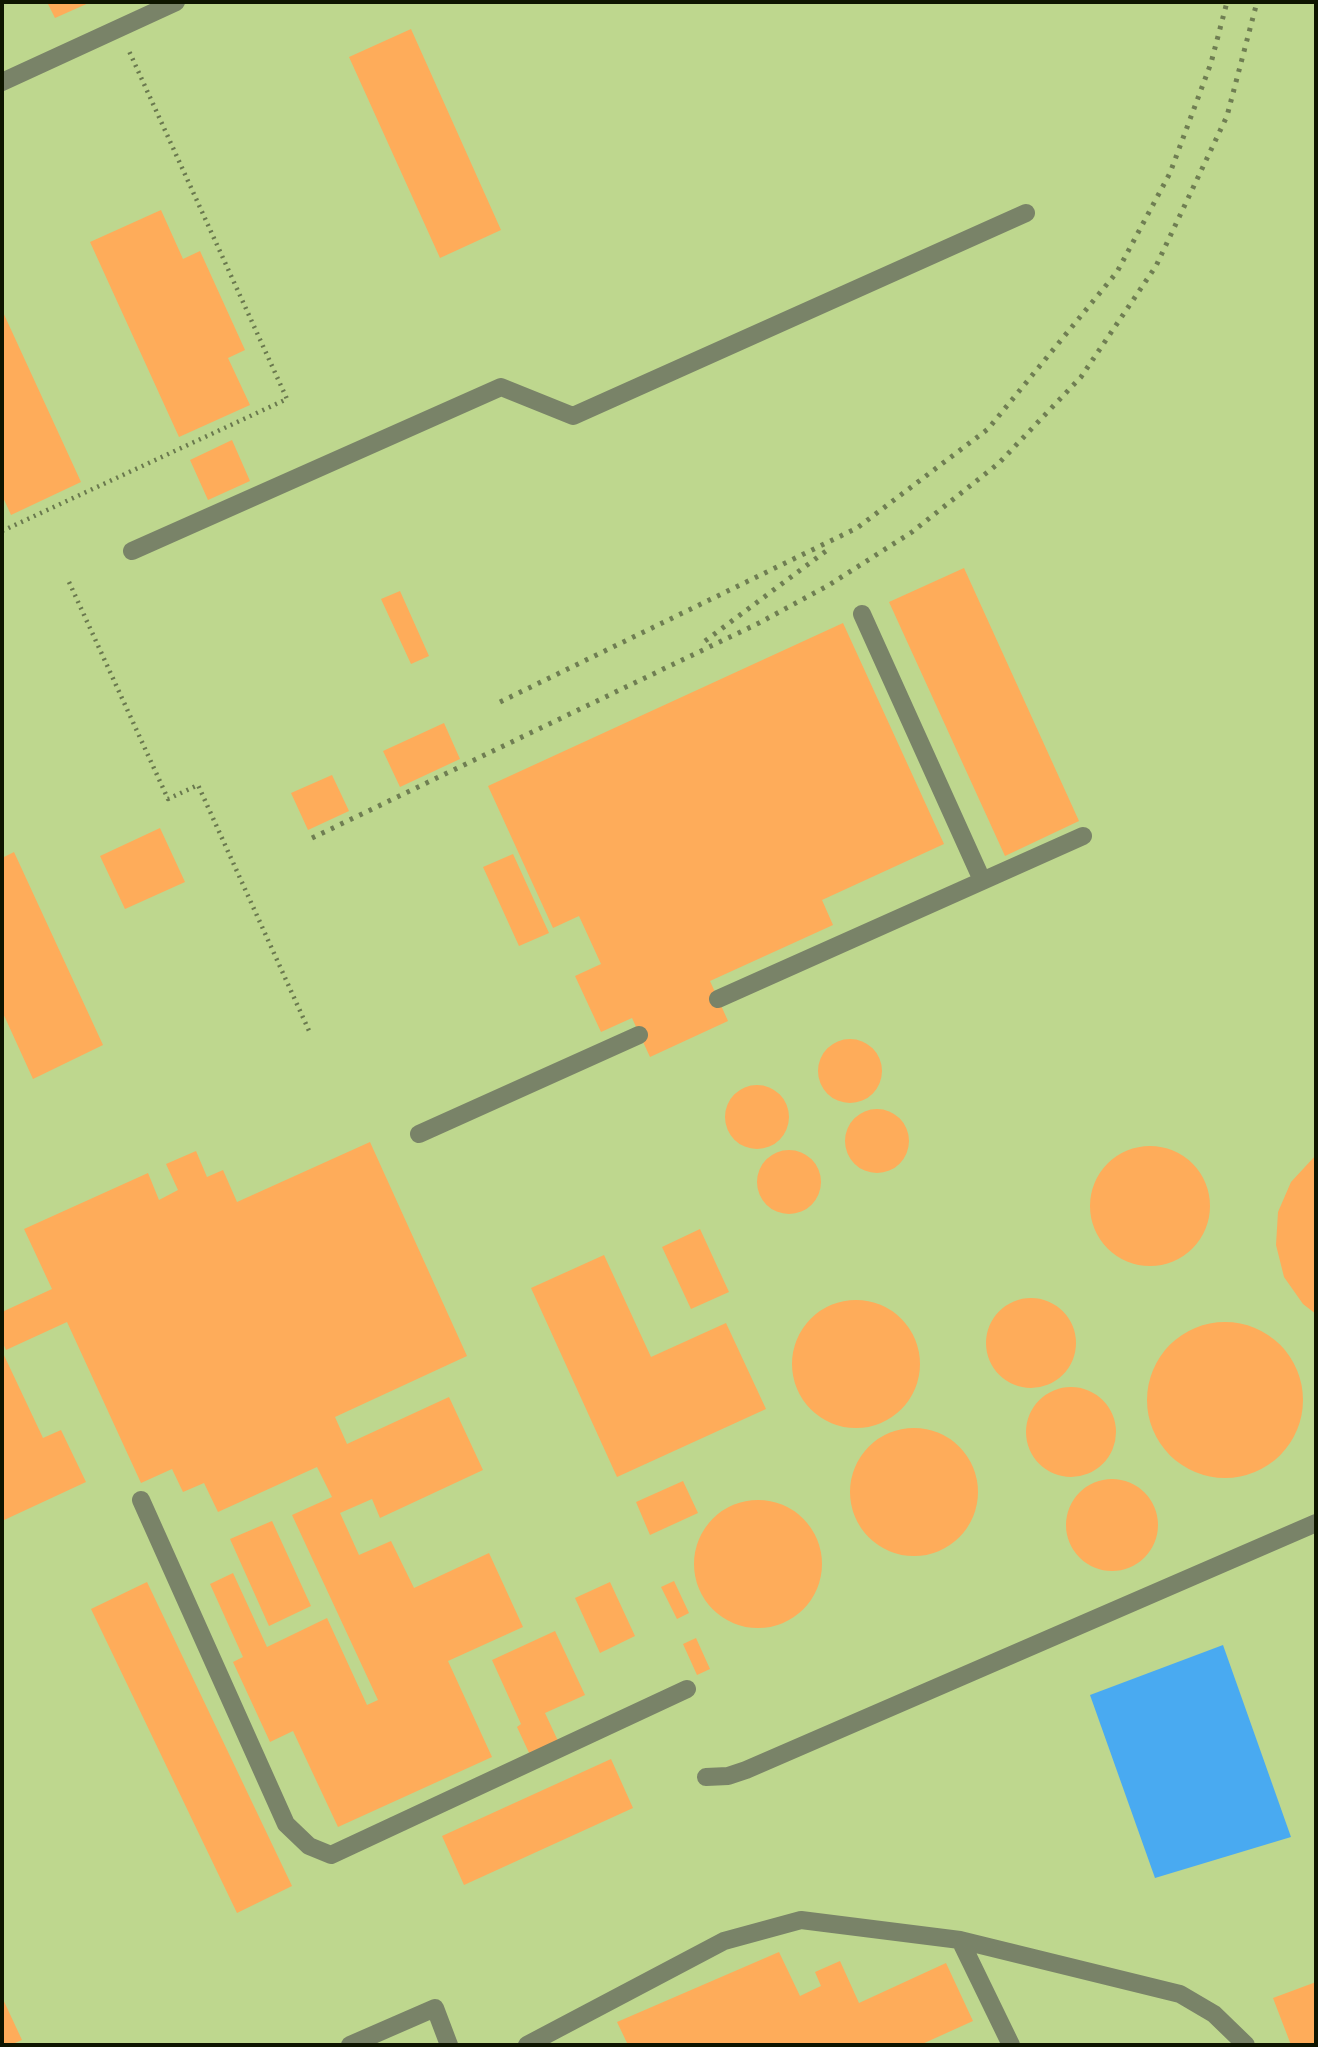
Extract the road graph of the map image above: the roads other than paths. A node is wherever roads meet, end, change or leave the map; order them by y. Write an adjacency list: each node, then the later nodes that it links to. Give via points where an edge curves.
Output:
1 (176, 2): 2 (lane)
2 (2, 82)
3 (1026, 213): 4 (lane, via 573,416 501,387)
4 (132, 551)
5 (862, 614): 7 (lane)
6 (1083, 836): 7 (lane)
7 (982, 880): 8 (lane)
8 (718, 999)
9 (639, 1035): 10 (lane)
10 (419, 1134)
11 (142, 1500): 13 (lane, via 286,1824 309,1846 331,1855)
12 (1316, 1523): 14 (lane, via 746,1769)
13 (687, 1689)
14 (706, 1777)
15 (960, 1940): 18 (lane, via 801,1920 724,1941); 19 (lane); 20 (lane, via 1180,1994 1214,2014)
16 (350, 2045): 17 (lane, via 435,2008)
17 (449, 2045)
18 (527, 2045)
19 (1011, 2045)
20 (1246, 2045)

